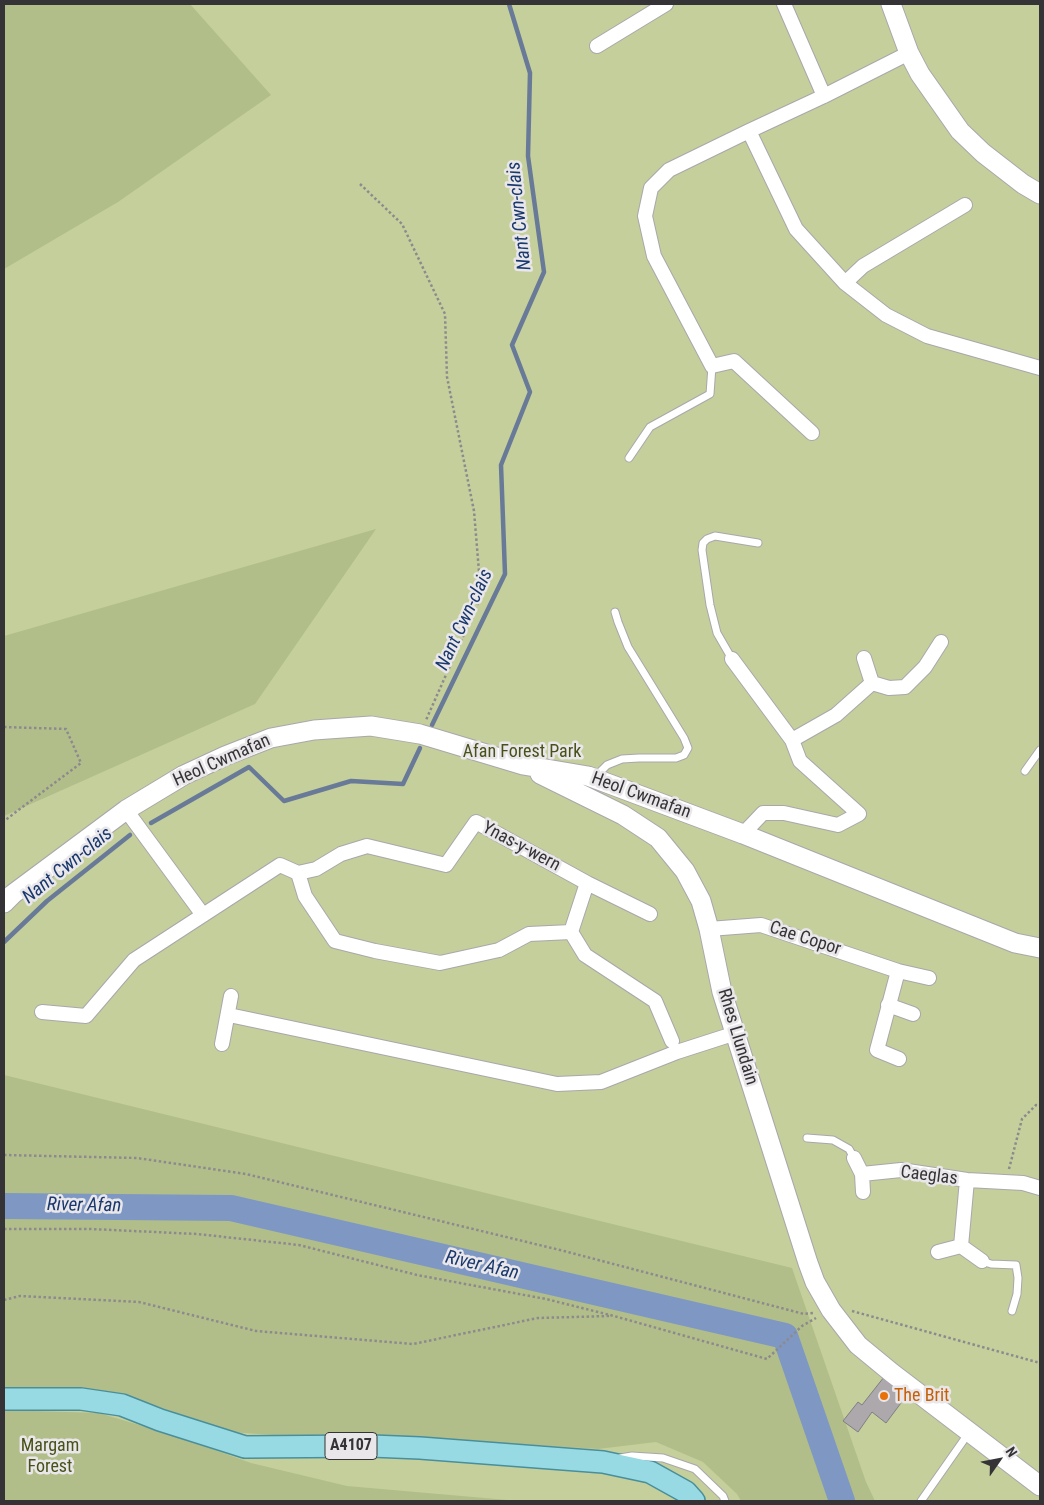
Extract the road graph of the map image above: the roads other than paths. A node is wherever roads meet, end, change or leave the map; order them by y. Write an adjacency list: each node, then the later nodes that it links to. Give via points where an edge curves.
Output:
1 (666, 4): 4 (street)
2 (784, 4): 6 (street)
3 (891, 4): 5 (street)
4 (597, 46)
5 (909, 53): 6 (street); 8 (street, via 960,131 983,154)
6 (824, 96): 7 (street)
7 (749, 131): 10 (street, via 796,229); 11 (street, via 669,170 651,188 645,216 654,256)
8 (1040, 194)
9 (966, 205): 10 (street, via 863,266)
10 (845, 283): 12 (street, via 886,315 927,336)
11 (712, 366): 13 (street, via 734,361); 14 (lane, via 710,394 650,427)
12 (1040, 368)
13 (812, 433)
14 (629, 458)
15 (758, 543): 19 (lane, via 715,536 703,543 710,605 717,633)
16 (615, 612): 25 (lane, via 628,647 688,748 684,755 676,758 622,759 607,765)
17 (941, 642): 20 (street, via 925,667 905,687 889,688)
18 (864, 658): 20 (street)
19 (732, 659): 21 (street)
20 (872, 683): 21 (street, via 836,715)
21 (792, 740): 27 (street, via 800,761 859,814 838,825 784,813 763,813)
22 (1040, 750): 24 (lane)
23 (523, 765): 25 (street, Heol Cwmafan); 26 (street, Heol Cwmafan, via 420,734 371,726 314,730 271,738 225,756 184,775); 33 (street, Rhes Llundain, via 624,815 658,838 685,871)
24 (1026, 771)
25 (594, 778): 27 (street, Heol Cwmafan)
26 (126, 810): 30 (street, Heol Cwmafan); 32 (street)
27 (743, 834): 35 (street, Heol Cwmafan, via 1015,943)
28 (298, 873): 29 (street, Ynas-y-wern, via 316,869 341,854 367,846 446,865 476,822); 32 (street, via 280,865); 34 (street, via 305,896 335,941 375,951 440,963 499,950 529,934)
29 (587, 883): 31 (street); 34 (street)
30 (4, 903)
31 (650, 914)
32 (203, 915): 40 (street, via 134,960 86,1016)
33 (709, 929): 36 (street, Cae Copor, via 760,925); 43 (street, Rhes Llundain, via 722,992)
34 (571, 932): 44 (street, via 585,954 655,1002)
35 (1040, 948)
36 (898, 971): 37 (street, Cae Copor); 39 (street)
37 (929, 978)
38 (231, 996): 42 (street)
39 (888, 1005): 41 (street); 46 (street, via 877,1050)
40 (42, 1012)
41 (913, 1014)
42 (229, 1015): 43 (street, via 558,1084 601,1082); 45 (street)
43 (736, 1033): 58 (street, Rhes Llundain, via 808,1263 831,1310 858,1345)
44 (672, 1040)
45 (222, 1044)
46 (899, 1059)
47 (807, 1138): 48 (lane, via 833,1140 849,1149)
48 (854, 1158): 49 (street)
49 (862, 1174): 50 (street, Caeglas, via 901,1170); 52 (street)
50 (967, 1180): 51 (street, Caeglas, via 1023,1183); 53 (street, Caeglas)
51 (1040, 1188)
52 (863, 1192)
53 (961, 1246): 54 (street); 55 (street)
54 (938, 1252)
55 (982, 1261): 56 (lane, via 1016,1265 1017,1294)
56 (1012, 1311)
57 (4, 1399): 59 (main road, A4107, via 81,1399 122,1405 245,1447 382,1447)
58 (970, 1431): 60 (street, Rhes Llundain); 63 (lane)
59 (603, 1462): 61 (main road, A4107, via 650,1472 686,1492); 62 (lane, via 632,1456 663,1458 695,1469)
60 (1040, 1486)
61 (694, 1501)
62 (725, 1501)
63 (922, 1501)

